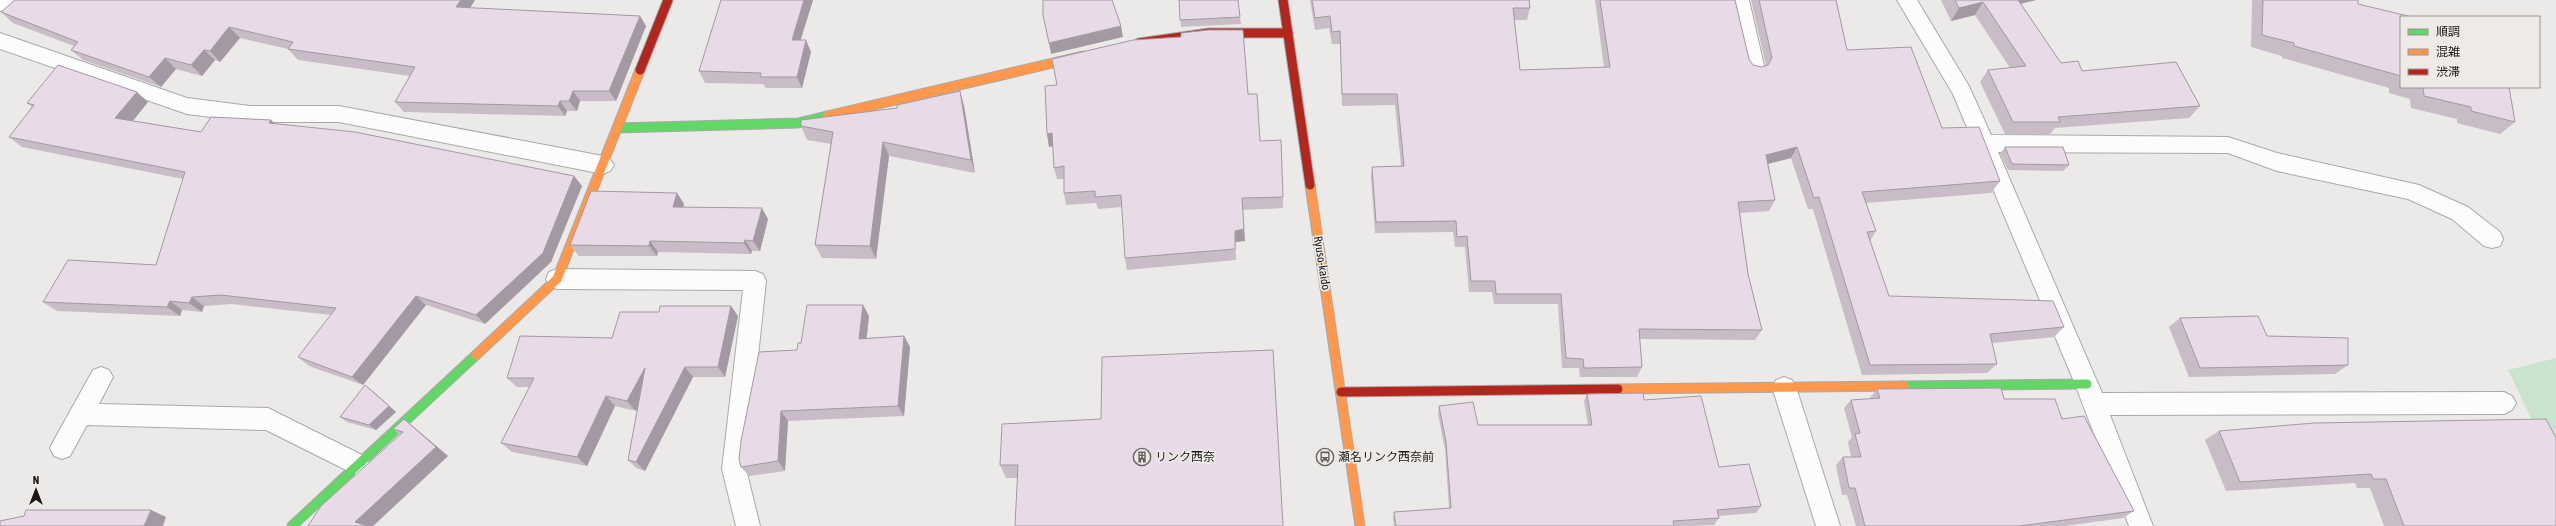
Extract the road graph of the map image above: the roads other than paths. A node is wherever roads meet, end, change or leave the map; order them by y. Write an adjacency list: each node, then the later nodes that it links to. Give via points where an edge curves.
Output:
1 (4, 0): 6 (street)
2 (668, 0): 12 (street)
3 (1283, 0): 7 (street, Ryuso-kaido)
4 (1739, 0): 11 (street)
5 (1907, 0): 13 (street, via 1962,92)
6 (0, 4)
7 (1288, 33): 9 (street, via 1209,33); 19 (street, Ryuso-kaido)
8 (0, 42): 14 (street, via 187,106 250,114 339,114)
9 (1127, 46)
10 (1089, 54): 12 (street, via 798,123)
11 (1755, 70)
12 (618, 128): 14 (street)
13 (1984, 143): 15 (street, via 2228,145 2277,162 2411,191 2460,214); 20 (street)
14 (603, 165): 16 (street)
15 (2492, 240)
16 (556, 279): 24 (street); 26 (street, via 755,281 734,469)
17 (101, 376): 22 (street)
18 (1784, 387): 19 (street); 20 (street); 28 (street)
19 (1341, 392): 27 (street, Ryuso-kaido)
20 (2091, 394): 21 (street); 29 (street)
21 (2504, 403)
22 (81, 414): 23 (street); 24 (street, via 268,419)
23 (62, 448)
24 (358, 465): 25 (street)
25 (292, 526)
26 (748, 526)
27 (1360, 526)
28 (1828, 526)
29 (2141, 526)

